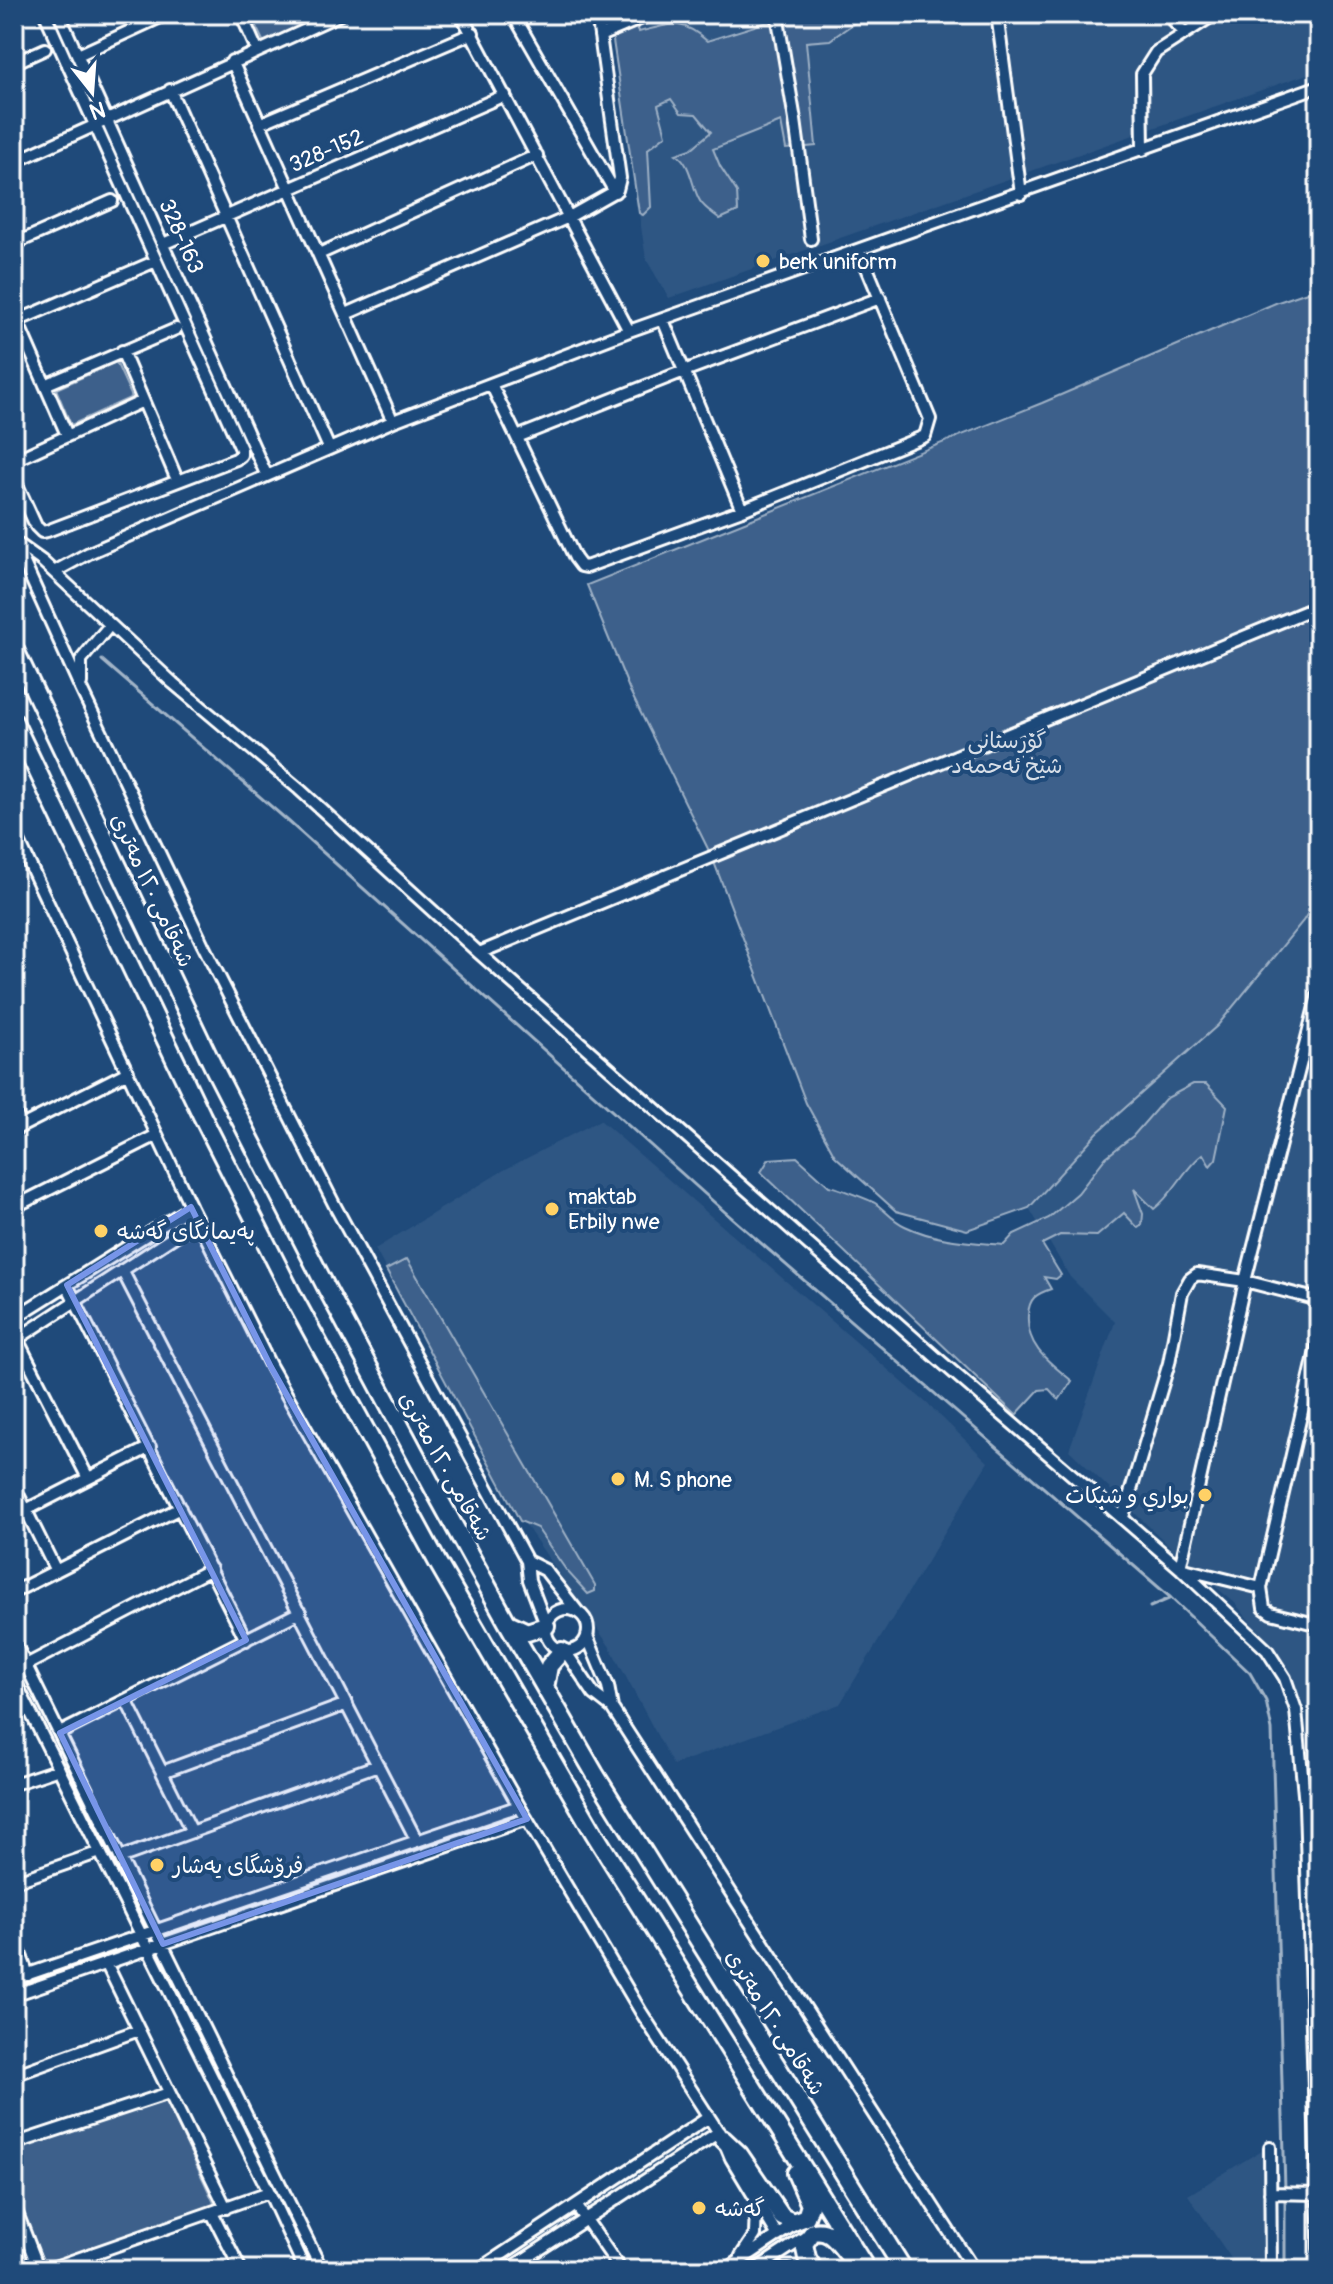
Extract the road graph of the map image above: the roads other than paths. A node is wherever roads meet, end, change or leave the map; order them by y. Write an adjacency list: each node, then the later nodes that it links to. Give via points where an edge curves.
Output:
1 (45, 14): 31 (street)
2 (59, 14): 23 (street, 328-163)
3 (133, 14): 17 (street)
4 (167, 14): 17 (street)
5 (241, 14): 22 (street)
6 (309, 14): 16 (street)
7 (341, 14): 16 (street)
8 (461, 14): 18 (street)
9 (513, 14): 36 (street)
10 (597, 14): 20 (street)
11 (652, 14): 20 (street)
12 (777, 14): 41 (street)
13 (997, 14): 37 (street)
14 (1173, 14): 19 (street)
15 (1215, 14): 19 (street)
16 (315, 26): 22 (street)
17 (139, 27): 23 (street)
18 (473, 33): 28 (street); 30 (street)
19 (1185, 33): 32 (street, via 1156,52 1142,74)
20 (600, 36): 36 (street, via 620,178)
21 (45, 49): 25 (street)
22 (257, 50): 24 (street)
23 (78, 55): 29 (street, 328-163)
24 (232, 61): 27 (street); 30 (street)
25 (14, 63)
26 (1319, 86): 32 (street)
27 (170, 90): 29 (street); 39 (street)
28 (505, 95): 33 (street); 35 (street, 328-152)
29 (107, 118): 31 (street); 43 (street, 328-163)
30 (259, 124): 35 (street)
31 (94, 125): 34 (street); 46 (street)
32 (1143, 150): 37 (street)
33 (537, 155): 40 (street); 45 (street)
34 (14, 162)
35 (289, 188): 39 (street, 328-152); 45 (street)
36 (615, 192): 40 (street)
37 (1021, 194): 44 (street)
38 (112, 201): 42 (street)
39 (225, 216): 43 (street, 328-152); 63 (street)
40 (569, 217): 48 (street); 52 (street)
41 (811, 239)
42 (14, 244)
43 (163, 244): 59 (street, 328-163)
44 (860, 251): 47 (street); 50 (street)
45 (319, 254): 48 (street)
46 (156, 261): 49 (street); 62 (street)
47 (880, 298): 54 (street); 68 (street, via 930,419 925,436)
48 (346, 314): 58 (street)
49 (16, 318): 56 (street)
50 (663, 320): 52 (street); 54 (street)
51 (176, 329): 53 (street)
52 (629, 331): 55 (street)
53 (122, 351): 56 (street); 57 (street)
54 (684, 371): 61 (street); 68 (street)
55 (491, 384): 61 (street); 63 (street)
56 (45, 385): 60 (street)
57 (143, 401): 60 (street); 66 (street)
58 (390, 415)
59 (249, 434): 62 (street); 65 (street, 328-163)
60 (67, 435): 64 (street)
61 (517, 437): 68 (street, via 581,566)
62 (237, 440): 67 (street, via 241,455 236,459 42,532)
63 (329, 448): 65 (street)
64 (15, 460)
65 (266, 474): 70 (street)
66 (175, 475)
67 (14, 478)
68 (742, 510)
69 (14, 541): 70 (street); 74 (street)
70 (54, 572): 72 (street)
71 (1319, 606): 77 (street)
72 (110, 625): 74 (street, via 81,660); 77 (street)
73 (14, 648): 108 (highway, شەقامی ١٢٠ مەتری, via 220,1080 382,1395)
74 (81, 689): 100 (street, via 335,1206)
75 (14, 722): 149 (highway, via 294,1298 495,1664)
76 (14, 831): 79 (street)
77 (479, 953): 99 (street)
78 (1319, 991): 87 (street)
79 (128, 1072): 81 (street); 82 (street)
80 (14, 1110): 81 (street)
81 (18, 1128)
82 (157, 1135): 83 (street); 84 (street)
83 (14, 1207)
84 (191, 1207): 85 (street); 88 (street)
85 (198, 1221): 86 (street); 127 (street, via 271,1367)
86 (122, 1270): 89 (street); 106 (street)
87 (1245, 1281): 90 (street); 99 (street, via 1197,1274 1182,1293 1169,1363); 101 (street)
88 (67, 1285): 89 (street); 91 (street)
89 (76, 1300): 93 (street); 94 (street)
90 (1319, 1300)
91 (16, 1313)
92 (1319, 1338): 104 (street)
93 (15, 1340): 95 (street)
94 (150, 1447): 95 (street); 97 (street)
95 (88, 1478): 98 (street)
96 (14, 1486): 98 (street)
97 (180, 1508): 102 (street); 103 (street)
98 (26, 1510): 103 (street)
99 (1123, 1517): 101 (street)
100 (527, 1561): 107 (street, via 545,1570); 110 (street)
101 (1180, 1568): 104 (street); 128 (street, via 1256,1637 1285,1678 1296,1710)
102 (211, 1569): 112 (street); 115 (street)
103 (56, 1571): 105 (street)
104 (1261, 1588): 109 (street, via 1264,1608 1271,1613)
105 (14, 1592)
106 (300, 1612): 112 (street); 119 (street)
107 (578, 1612): 110 (street, via 562,1610); 111 (street, via 587,1623)
108 (507, 1622): 110 (highway, via 527,1632); 117 (highway, شەقامی ١٢٠ مەتری)
109 (1319, 1625)
110 (546, 1626): 114 (street, via 548,1639)
111 (587, 1636): 114 (street, via 579,1648); 120 (street)
112 (246, 1640): 118 (street)
113 (14, 1641): 115 (street)
114 (563, 1651): 117 (highway, via 549,1666); 120 (street, via 594,1694)
115 (26, 1665): 121 (street)
116 (14, 1679): 123 (street)
117 (545, 1688): 181 (highway, شەقامی ١٢٠ مەتری)
118 (126, 1700): 121 (street); 124 (street)
119 (347, 1704): 122 (street); 124 (street)
120 (612, 1708): 182 (street)
121 (60, 1733): 134 (street)
122 (378, 1765): 131 (street); 132 (street)
123 (59, 1769): 125 (street); 133 (street)
124 (162, 1772): 131 (street)
125 (14, 1784)
126 (1319, 1786): 128 (street)
127 (519, 1806): 129 (street); 132 (street)
128 (1306, 1818): 130 (street); 141 (street)
129 (527, 1819): 139 (street); 150 (street)
130 (1319, 1820)
131 (192, 1832): 134 (street)
132 (417, 1841): 136 (street)
133 (100, 1852): 135 (street); 138 (street)
134 (122, 1857): 136 (street)
135 (14, 1882)
136 (157, 1930): 138 (street); 139 (street)
137 (14, 1936): 143 (street)
138 (141, 1936): 140 (street); 143 (street)
139 (163, 1944): 140 (street); 172 (street)
140 (148, 1949): 142 (street); 154 (street)
141 (1314, 1955): 156 (street)
142 (106, 1963): 145 (street); 146 (street)
143 (28, 1975): 144 (street)
144 (14, 1979)
145 (14, 1995)
146 (139, 2030): 147 (street); 148 (street)
147 (14, 2075)
148 (169, 2093): 152 (street); 160 (street)
149 (765, 2106): 163 (highway, via 809,2198); 180 (highway)
150 (709, 2117): 151 (street); 159 (street)
151 (721, 2135): 157 (street); 162 (street); 163 (highway, via 782,2217)
152 (14, 2144)
153 (1270, 2147): 155 (street)
154 (269, 2192): 160 (street); 171 (street)
155 (1274, 2193): 156 (street); 183 (street)
156 (1317, 2194): 165 (street)
157 (755, 2199): 164 (street); 167 (street, via 755,2235)
158 (14, 2205): 168 (street)
159 (576, 2205): 162 (street); 173 (street)
160 (226, 2208): 161 (street)
161 (212, 2213): 166 (street); 170 (street)
162 (586, 2219): 174 (street); 175 (street)
163 (812, 2224): 164 (street); 176 (street); 179 (highway, via 804,2244); 180 (highway, via 832,2236)
164 (778, 2236): 167 (street)
165 (1319, 2249)
166 (64, 2267): 169 (street)
167 (730, 2267)
168 (39, 2270)
169 (46, 2270)
170 (241, 2270)
171 (305, 2270)
172 (322, 2270)
173 (478, 2270)
174 (508, 2270)
175 (621, 2270)
176 (755, 2270)
177 (764, 2270): 178 (street)
178 (789, 2270)
179 (814, 2270)
180 (865, 2270)
181 (904, 2270)
182 (974, 2270)
183 (1271, 2270)

